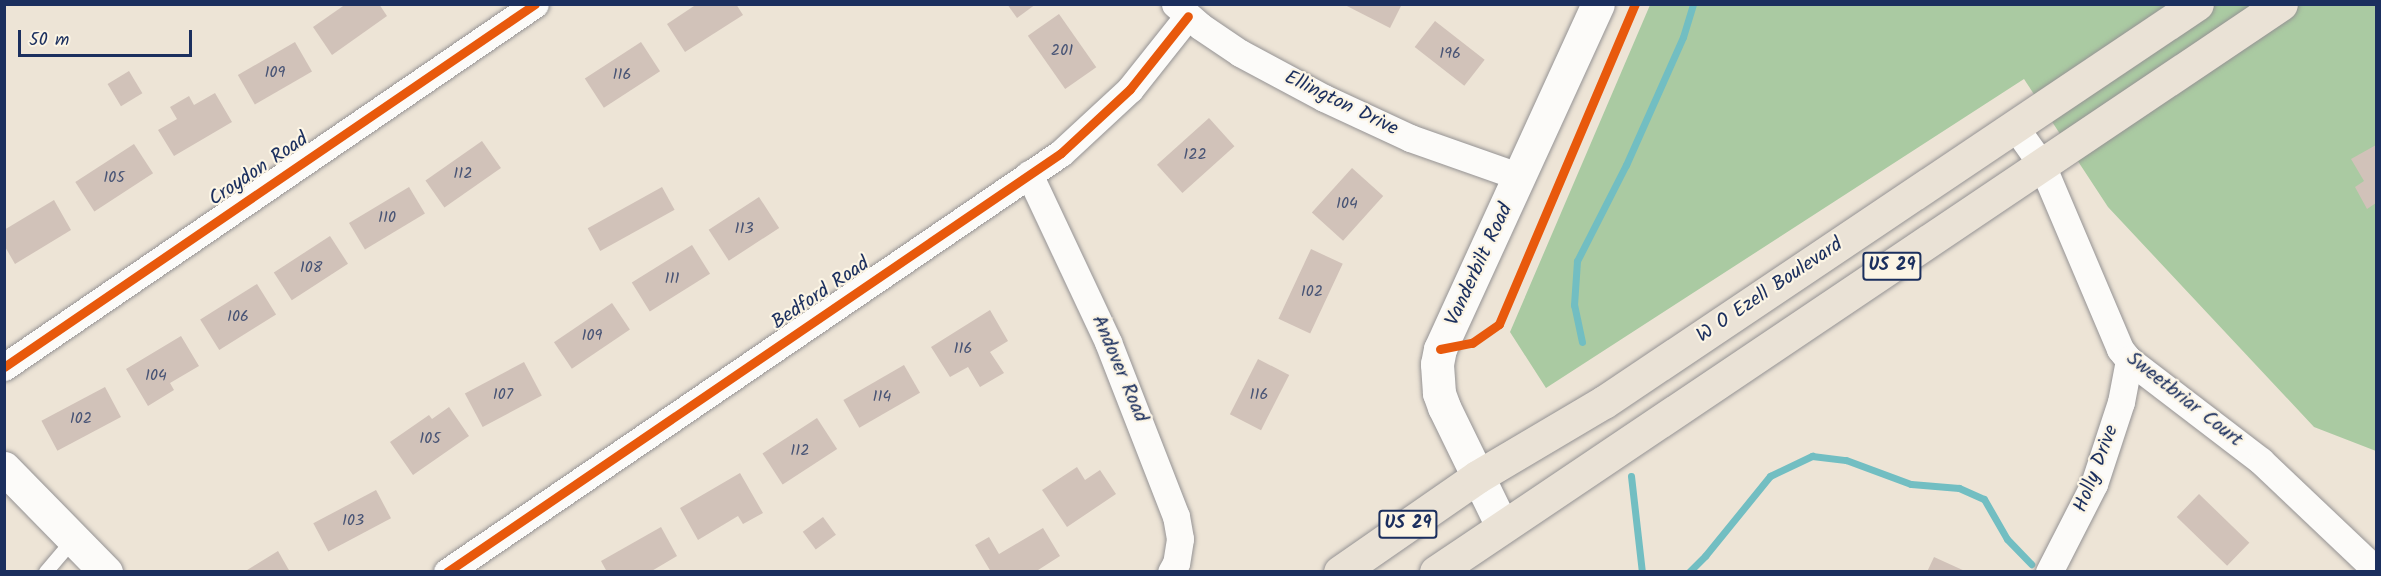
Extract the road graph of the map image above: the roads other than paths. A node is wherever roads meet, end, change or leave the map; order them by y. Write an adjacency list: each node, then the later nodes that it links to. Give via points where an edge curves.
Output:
1 (535, 4): 11 (street, Croydon Road)
2 (1598, 4): 9 (street, Vanderbilt Road)
3 (2198, 4): 6 (main road, W O Ezell Boulevard / US 29)
4 (2281, 4): 7 (main road, US 29)
5 (1182, 10): 8 (street, Bedford Road, via 1130,89 1070,145); 9 (street, Ellington Drive, via 1240,53 1324,98 1410,138)
6 (2015, 127): 7 (street, Sweetbriar Court); 13 (main road, W O Ezell Boulevard / US 29, via 1604,402)
7 (2042, 165): 10 (street, Sweetbriar Court, via 2113,337); 14 (main road, US 29)
8 (1029, 174): 19 (street, Bedford Road); 20 (street, Andover Road, via 1108,342 1176,516 1180,539)
9 (1521, 177): 13 (street, Vanderbilt Road, via 1440,349 1437,364 1439,393)
10 (2129, 360): 16 (street, Sweetbriar Court, via 2261,461); 23 (street, Holly Drive, via 2102,464)
11 (4, 367)
12 (4, 468): 15 (street)
13 (1477, 477): 14 (street, Vanderbilt Road); 21 (main road, W O Ezell Boulevard / US 29)
14 (1502, 526): 22 (main road, US 29)
15 (74, 539): 17 (lane); 18 (street)
16 (2376, 570)
17 (46, 572)
18 (106, 572)
19 (447, 572)
20 (1172, 572)
21 (1340, 572)
22 (1436, 572)
23 (2049, 572)

